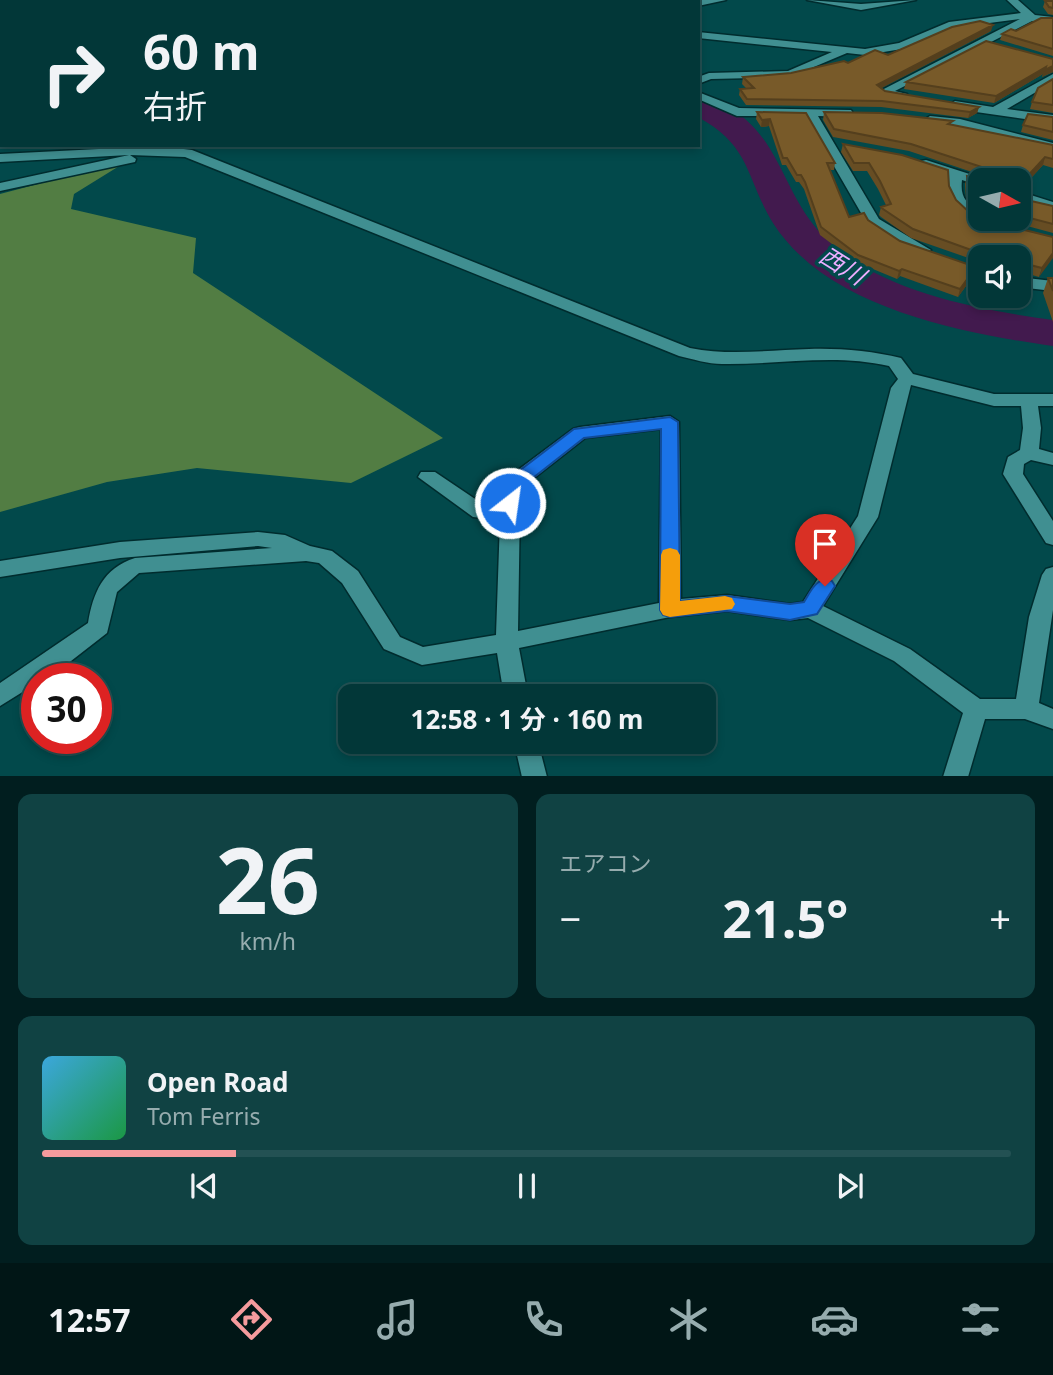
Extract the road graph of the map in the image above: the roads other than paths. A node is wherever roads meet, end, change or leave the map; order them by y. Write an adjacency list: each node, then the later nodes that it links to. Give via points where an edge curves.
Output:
1 (721, 0): 6 (street)
2 (812, 0): 3 (street, via 861,7)
3 (894, 0): 4 (street)
4 (911, 0)
5 (1012, 0): 7 (street)
6 (700, 3)
7 (1031, 17): 8 (street); 10 (street, via 949,25 902,46); 14 (street, via 990,43 884,92)
8 (1053, 20)
9 (700, 35): 10 (street)
10 (846, 50): 12 (street, via 790,74)
11 (1053, 77): 16 (street)
12 (700, 80)
13 (700, 96): 17 (street, via 737,112)
14 (922, 99)
15 (947, 104): 16 (street)
16 (995, 111): 20 (street)
17 (809, 112): 18 (street); 31 (street, via 833,144 873,222 905,243)
18 (857, 113)
19 (920, 118): 21 (street, via 960,123)
20 (1053, 119)
21 (1053, 147)
22 (158, 150): 23 (street); 27 (street); 34 (street, via 187,153 219,164 685,352 719,359 811,354 878,358 895,362)
23 (0, 158)
24 (917, 161): 25 (street)
25 (956, 173): 26 (street); 30 (street, via 953,189 958,205)
26 (968, 178)
27 (0, 187)
28 (1031, 199): 29 (street)
29 (1053, 207)
30 (968, 211)
31 (942, 256)
32 (1031, 283): 33 (street)
33 (1053, 286)
34 (907, 379): 36 (street, via 994,400); 45 (street, via 900,388 868,517)
35 (1053, 400): 36 (street)
36 (1029, 401): 37 (street)
37 (1029, 453): 38 (street); 41 (street, via 1015,461 1013,474)
38 (1053, 459)
39 (428, 477): 40 (street, via 480,512)
40 (510, 513): 46 (street, via 521,478 580,433 670,422); 47 (street)
41 (1053, 538)
42 (306, 553): 43 (street, via 285,542 258,539 120,550); 47 (street, via 325,556 350,577 392,643 422,656); 49 (street, via 135,566 115,577 103,596 99,627 80,646)
43 (0, 569)
44 (1053, 575): 51 (street, via 1040,617)
45 (810, 609): 46 (street, via 790,612 727,603); 50 (street, via 902,655)
46 (670, 610): 47 (street)
47 (506, 642): 48 (street)
48 (514, 684)
49 (0, 696)
50 (976, 709): 51 (street); 55 (street)
51 (1026, 709): 52 (street)
52 (1053, 719)
53 (529, 754): 54 (street)
54 (535, 776)
55 (956, 776)

